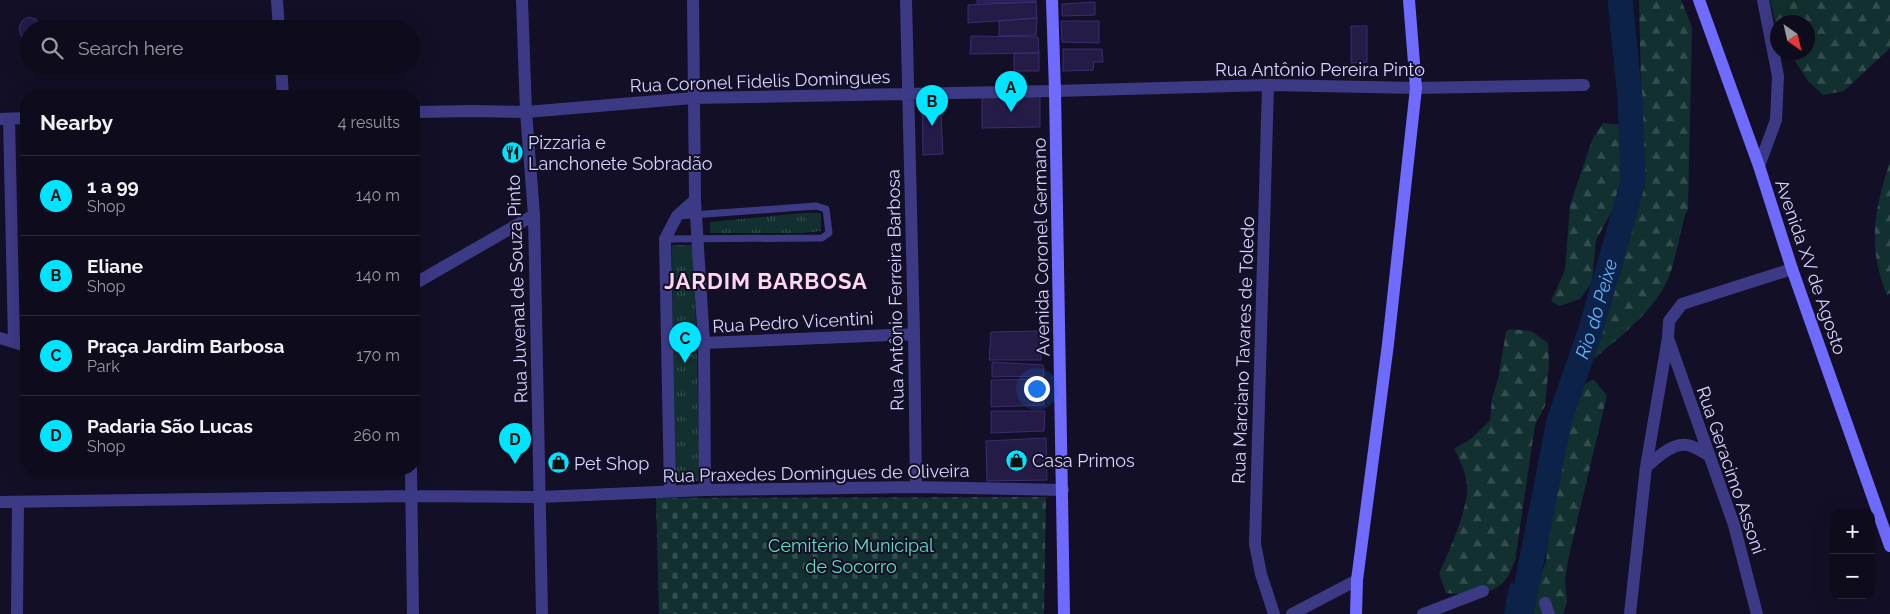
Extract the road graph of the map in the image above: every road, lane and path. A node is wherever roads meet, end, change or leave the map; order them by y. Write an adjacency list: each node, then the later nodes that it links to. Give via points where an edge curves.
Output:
1 (277, 0): 9 (street)
2 (522, 0): 19 (street, Rua Juvenal de Souza Pinto)
3 (693, 0): 17 (street)
4 (906, 0): 16 (street, Rua Antônio Ferreira Barbosa)
5 (1052, 0): 15 (street, Avenida Coronel Germano)
6 (1409, 0): 13 (street)
7 (1699, 0): 22 (street, Avenida XV de Agosto)
8 (1763, 0): 22 (street, via 1778,76 1776,120)
9 (278, 20)
10 (282, 75): 14 (street)
11 (1268, 84): 13 (street, Rua Antônio Pereira Pinto); 15 (street, Rua Antônio Pereira Pinto); 54 (street, Rua Marciano Tavares de Toledo, via 1255,544)
12 (1584, 85): 13 (street, Rua Antônio Pereira Pinto)
13 (1416, 88): 48 (street, via 1388,344)
14 (283, 90)
15 (1056, 91): 16 (street, Rua Coronel Fidelis Domingues); 41 (street, Avenida Coronel Germano)
16 (908, 93): 17 (street, Rua Coronel Fidelis Domingues); 31 (street, Rua Antônio Ferreira Barbosa)
17 (693, 98): 19 (street, Rua Coronel Fidelis Domingues); 23 (street)
18 (420, 112): 19 (street, Rua Coronel Fidelis Domingues)
19 (526, 112): 24 (street, Rua Juvenal de Souza Pinto)
20 (20, 118): 21 (street)
21 (5, 119): 35 (street)
22 (1759, 166): 29 (street, Avenida XV de Agosto)
23 (695, 200): 25 (street); 26 (street)
24 (534, 215): 30 (street); 44 (street, Rua Juvenal de Souza Pinto)
25 (697, 215): 26 (lane); 27 (street); 27 (lane, via 816,206 826,209 828,233 822,238)
26 (677, 216): 28 (street)
27 (698, 238): 28 (lane); 34 (street)
28 (664, 239): 42 (street)
29 (1792, 269): 33 (street, via 1682,304 1669,321); 47 (street, Avenida XV de Agosto)
30 (420, 281)
31 (914, 334): 34 (street, Rua Pedro Vicentini); 39 (street, Rua Antônio Ferreira Barbosa)
32 (0, 338): 35 (street)
33 (1668, 338): 36 (street, Rua Geracimo Assoni); 37 (street)
34 (704, 343): 40 (street)
35 (20, 344)
36 (1708, 455): 37 (street, via 1689,445 1676,446 1663,452); 59 (street, Rua Geracimo Assoni, via 1734,525)
37 (1646, 467): 58 (street)
38 (411, 475): 43 (street)
39 (916, 487): 40 (street, Rua Praxedes Domingues de Oliveira); 41 (street, Rua Praxedes Domingues de Oliveira)
40 (705, 490): 42 (street, Rua Praxedes Domingues de Oliveira)
41 (1063, 490): 53 (street, Avenida Coronel Germano)
42 (670, 491): 44 (street, Rua Praxedes Domingues de Oliveira)
43 (412, 496): 44 (street, Rua Praxedes Domingues de Oliveira); 46 (street, Rua Praxedes Domingues de Oliveira); 51 (street)
44 (540, 497): 52 (street, Rua Juvenal de Souza Pinto)
45 (0, 502): 46 (street, Rua Praxedes Domingues de Oliveira)
46 (18, 502): 50 (street)
47 (1890, 546)
48 (1357, 580): 55 (street); 56 (street)
49 (1483, 591): 57 (street)
50 (17, 614)
51 (413, 614)
52 (542, 614)
53 (1064, 614)
54 (1274, 614)
55 (1292, 614)
56 (1356, 614)
57 (1423, 614)
58 (1630, 614)
59 (1757, 614)

